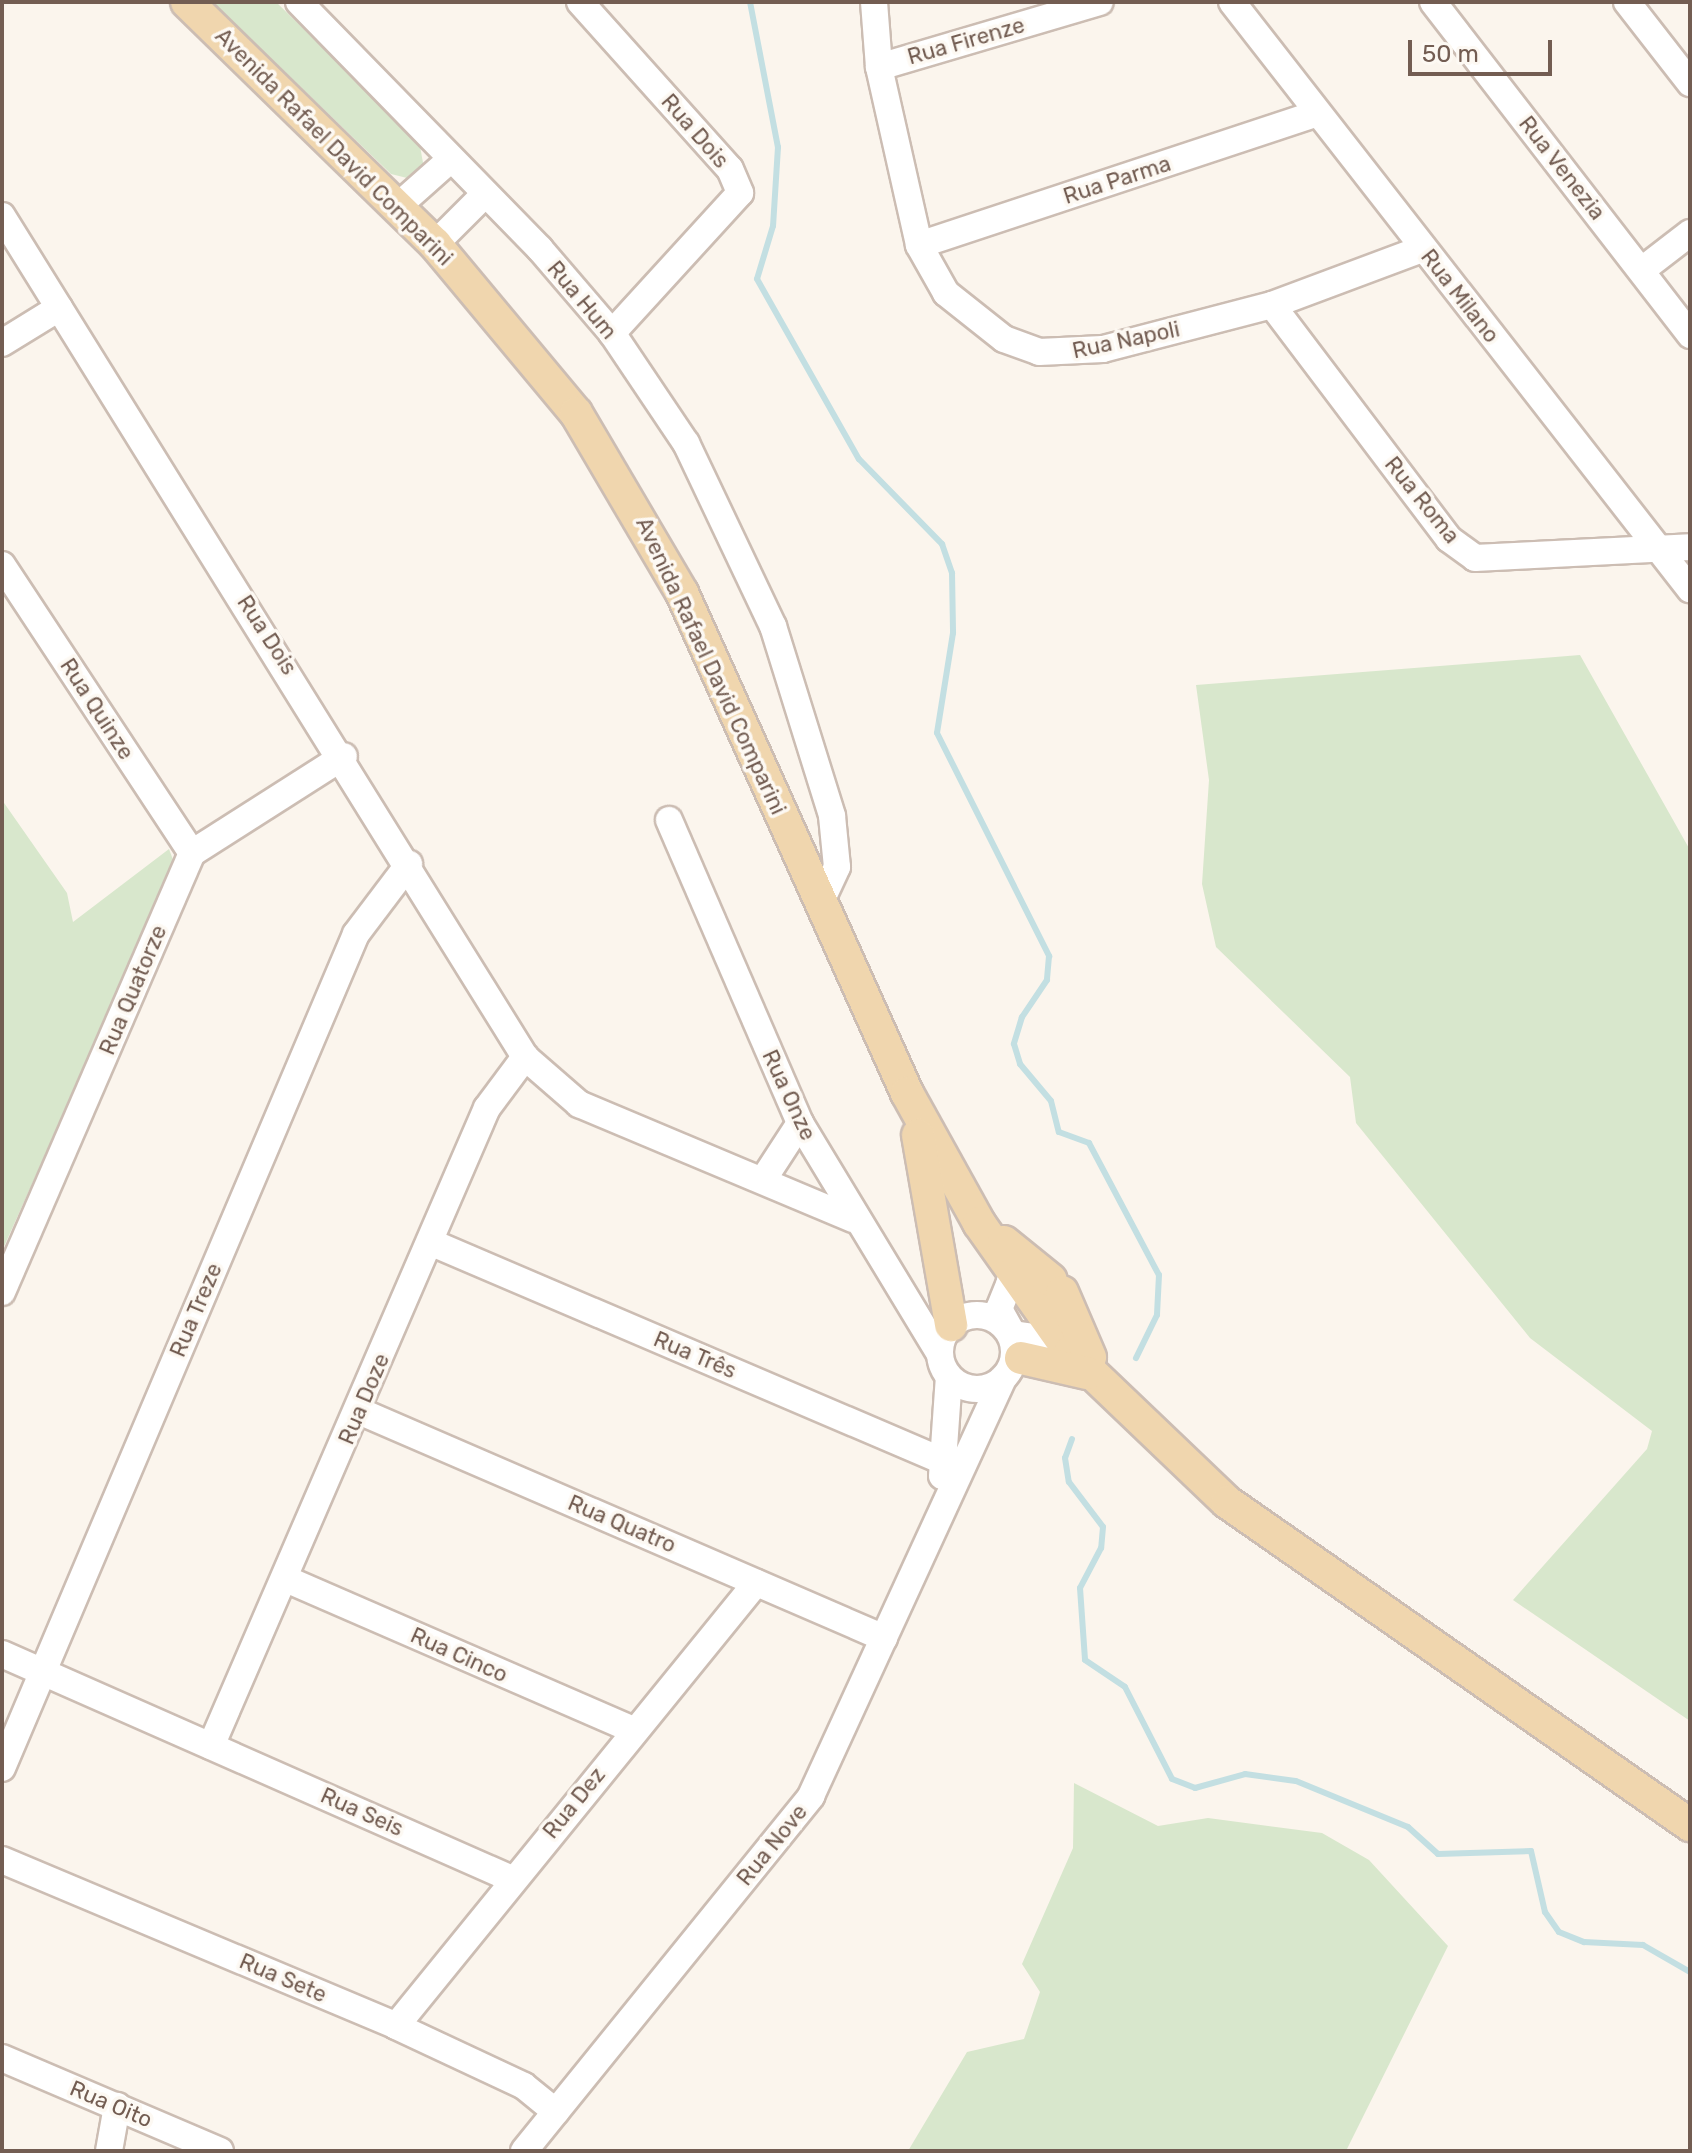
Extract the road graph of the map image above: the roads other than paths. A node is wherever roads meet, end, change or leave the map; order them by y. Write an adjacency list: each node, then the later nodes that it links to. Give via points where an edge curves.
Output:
1 (187, 2): 14 (main road, Avenida Rafael David Comparini)
2 (299, 2): 12 (street, Rua Hum)
3 (580, 2): 23 (street, Rua Dois, via 730,169 740,193)
4 (874, 2): 9 (street, Rua Napoli)
5 (1100, 2): 9 (street, Rua Firenze)
6 (1232, 2): 11 (street, Rua Milano)
7 (1433, 2): 20 (street, Rua Venezia)
8 (1627, 2): 10 (street)
9 (879, 67): 18 (street, Rua Napoli)
10 (1690, 83)
11 (1315, 114): 18 (street, Rua Parma); 19 (street, Rua Milano)
12 (451, 159): 13 (street, Rua Hum); 14 (street)
13 (485, 194): 17 (street); 23 (street, Rua Hum)
14 (398, 206): 17 (main road, Avenida Rafael David Comparini)
15 (2, 216): 22 (street, Rua Dois)
16 (1690, 233): 20 (street)
17 (435, 244): 34 (main road, Avenida Rafael David Comparini, via 517,335 631,497)
18 (919, 245): 21 (street, Rua Napoli, via 946,293 970,316 1039,352 1103,349)
19 (1422, 249): 21 (street, Rua Napoli); 27 (street, Rua Milano)
20 (1642, 270): 24 (street, Rua Venezia)
21 (1272, 305): 27 (street, Rua Roma, via 1461,549 1502,561)
22 (59, 308): 25 (street); 30 (street, Rua Dois)
23 (612, 333): 34 (street, Rua Hum, via 712,489 783,656 832,816 837,867)
24 (1690, 335)
25 (2, 343)
26 (1690, 547): 27 (street, Rua Roma)
27 (1661, 550): 29 (street, Rua Milano)
28 (2, 565): 32 (street, Rua Quinze)
29 (1690, 589)
30 (344, 756): 32 (street); 33 (street, Rua Dois)
31 (669, 820): 37 (street, Rua Onze)
32 (192, 853): 44 (street, Rua Quatorze)
33 (409, 864): 35 (street, Rua Dois); 55 (street, Rua Treze, via 356,934)
34 (821, 901): 36 (main road, Avenida Rafael David Comparini)
35 (525, 1057): 38 (street, Rua Dois, via 560,1094); 41 (street, Rua Doze, via 487,1108)
36 (907, 1093): 40 (main road); 46 (main road)
37 (800, 1123): 38 (street); 39 (street, Rua Onze)
38 (763, 1180): 39 (street, Rua Dois)
39 (853, 1219): 46 (street, Rua Onze)
40 (979, 1223): 42 (main road); 43 (main road)
41 (430, 1242): 49 (street, Rua Doze); 50 (street, Rua Três)
42 (1056, 1286): 43 (street); 47 (street, via 1064,1313); 48 (main road)
43 (1007, 1288): 45 (street); 46 (street); 47 (main road)
44 (2, 1292)
45 (1005, 1328): 46 (street); 47 (street)
46 (953, 1343): 47 (street, via 976,1389); 50 (street, Rua Nove)
47 (1026, 1354): 48 (main road); 48 (main road); 50 (street)
48 (1097, 1382): 59 (main road, via 1243,1514)
49 (359, 1411): 51 (street, Rua Doze); 52 (street, Rua Quatro)
50 (950, 1464): 53 (street, Rua Nove, via 944,1493)
51 (286, 1579): 56 (street, Rua Cinco); 57 (street, Rua Doze)
52 (756, 1583): 53 (street, Rua Quatro); 56 (street, Rua Dez)
53 (884, 1638): 65 (street, Rua Nove, via 801,1810)
54 (2, 1654): 55 (street, Rua Seis)
55 (42, 1671): 57 (street, Rua Seis); 58 (street, Rua Treze)
56 (633, 1730): 61 (street, Rua Dez)
57 (211, 1746): 61 (street, Rua Seis)
58 (2, 1768)
59 (1690, 1825)
60 (2, 1860): 62 (street, Rua Sete)
61 (512, 1879): 62 (street, Rua Dez)
62 (396, 2026): 65 (street, Rua Sete, via 524,2086)
63 (2, 2058): 64 (street, Rua Oito)
64 (117, 2106): 66 (street, Rua Oito); 67 (street)
65 (556, 2112): 69 (street, Rua Nove)
66 (211, 2147): 68 (street)
67 (109, 2151)
68 (172, 2151)
69 (524, 2151)

